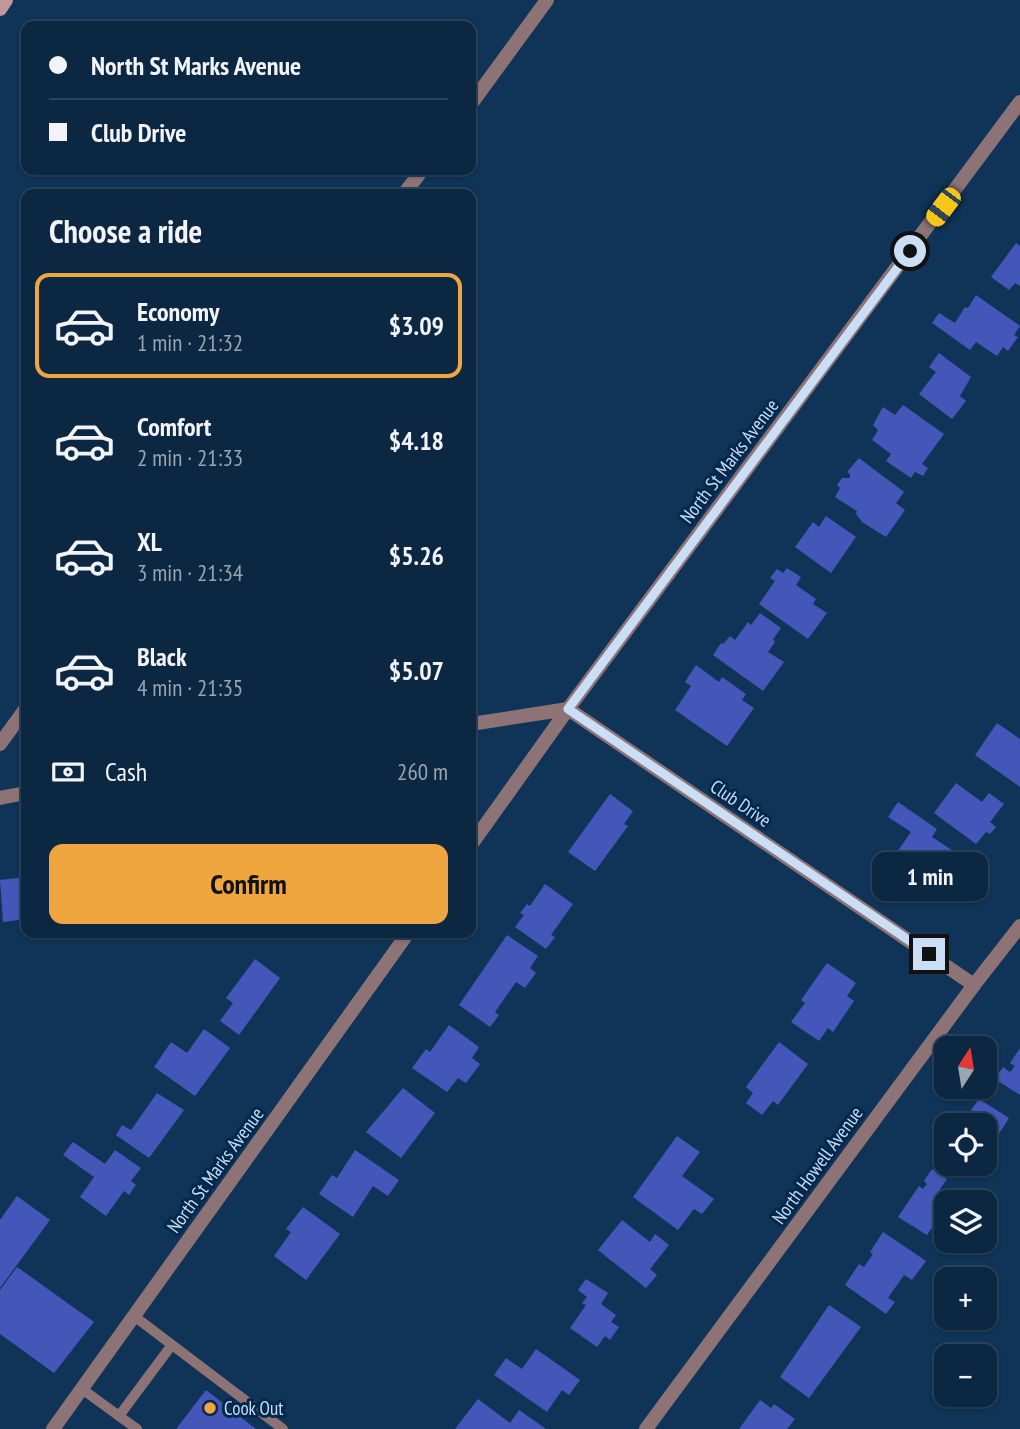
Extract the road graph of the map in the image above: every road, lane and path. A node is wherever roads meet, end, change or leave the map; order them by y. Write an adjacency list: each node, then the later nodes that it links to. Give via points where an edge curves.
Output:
1 (6, 0): 3 (main road)
2 (547, 0): 4 (street)
3 (0, 9)
4 (476, 97)
5 (1020, 102): 6 (street, North St Marks Avenue)
6 (568, 709): 8 (street); 12 (street, North St Marks Avenue); 15 (street, Club Drive)
7 (21, 715): 9 (street)
8 (476, 723)
9 (0, 744)
10 (21, 794): 11 (street)
11 (0, 797)
12 (476, 838)
13 (1020, 926): 15 (street, North Howell Avenue)
14 (404, 938): 16 (street, North St Marks Avenue)
15 (974, 985): 23 (street, North Howell Avenue)
16 (134, 1316): 17 (lane); 18 (street, North St Marks Avenue)
17 (172, 1346): 19 (lane); 20 (lane)
18 (82, 1389): 19 (lane); 21 (street, North St Marks Avenue)
19 (119, 1416): 22 (lane)
20 (281, 1428)
21 (54, 1429)
22 (137, 1429)
23 (646, 1429)

